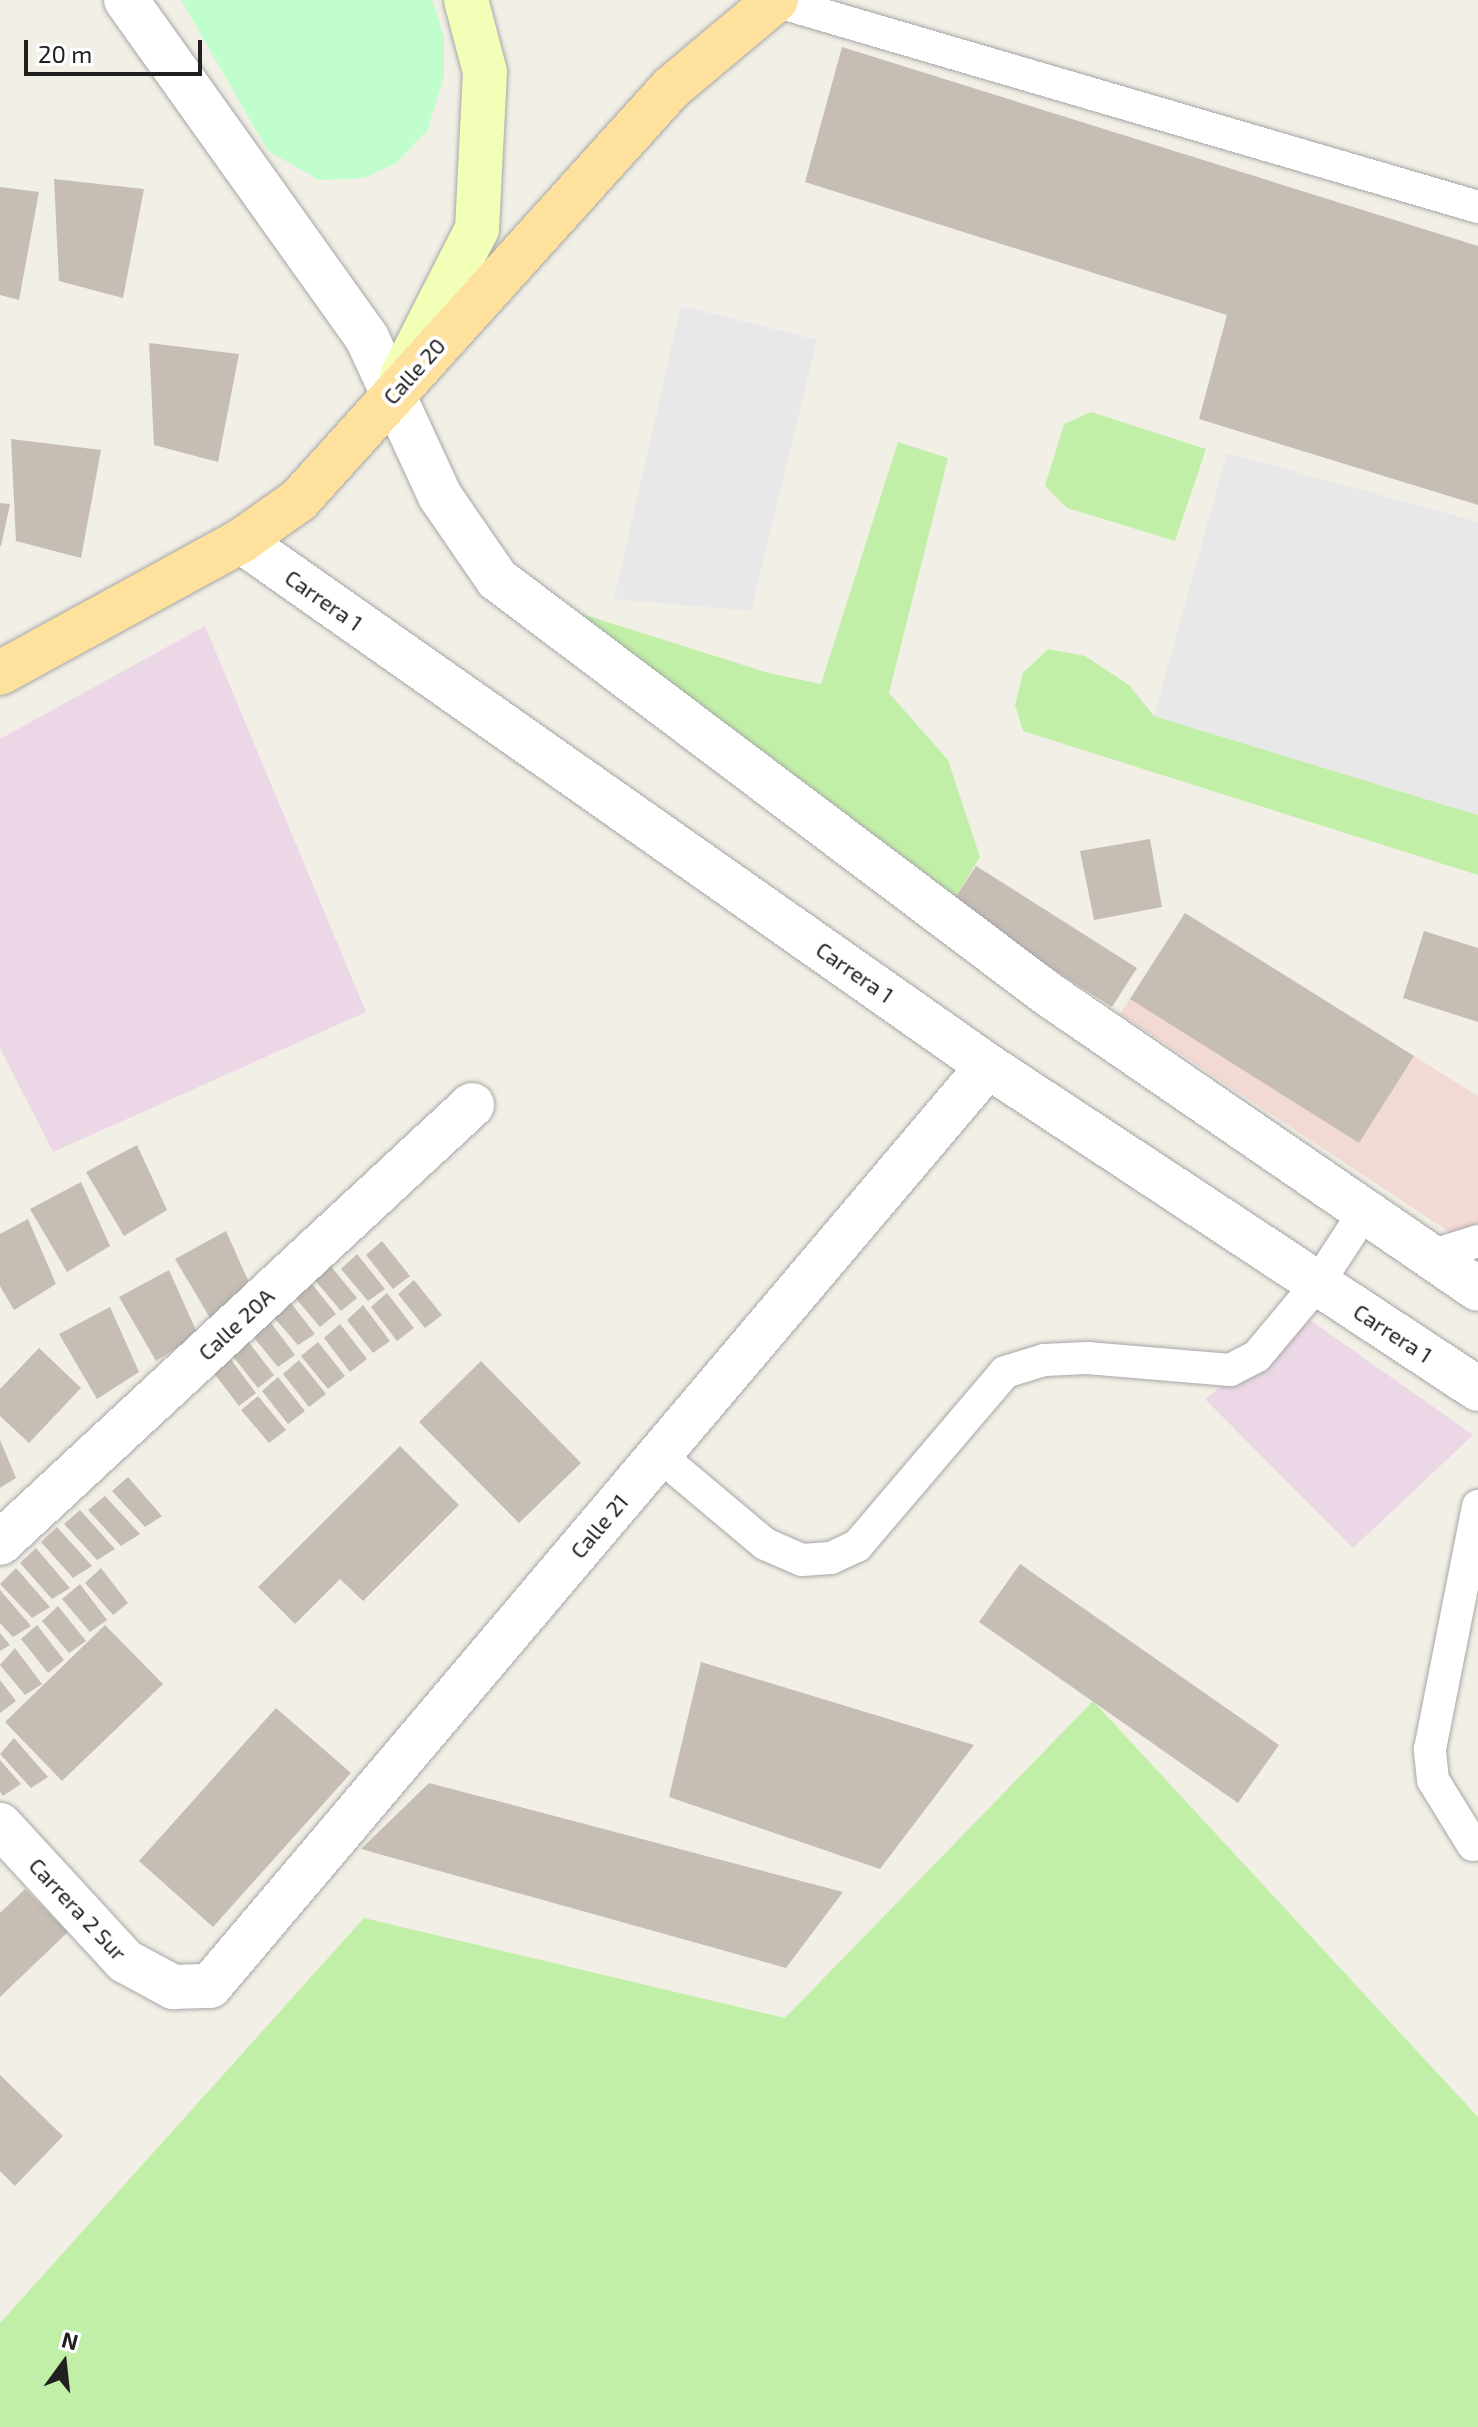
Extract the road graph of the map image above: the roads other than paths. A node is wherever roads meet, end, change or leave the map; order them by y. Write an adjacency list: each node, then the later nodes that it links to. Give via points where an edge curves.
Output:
1 (126, 0): 5 (street, via 367,338)
2 (466, 0): 5 (main road, via 485,72 477,229)
3 (775, 1): 4 (lane); 5 (main road, Calle 20, via 671,88)
4 (1478, 207)
5 (394, 392): 6 (main road, Calle 20, via 299,500); 10 (street, via 440,496 497,579 1048,994)
6 (241, 541): 7 (main road, Calle 20); 8 (street, Carrera 1)
7 (0, 673)
8 (988, 1066): 13 (street, Carrera 1); 16 (street, Calle 21)
9 (472, 1105): 18 (street, Calle 20A)
10 (1365, 1211): 12 (street); 13 (lane)
11 (1478, 1241): 12 (lane)
12 (1431, 1256): 14 (street)
13 (1318, 1283): 15 (street, Carrera 1); 16 (lane, via 1257,1356 1230,1370 1087,1358 1044,1360 1005,1372 857,1546 831,1558 802,1560 765,1544)
14 (1478, 1289)
15 (1478, 1389)
16 (659, 1455): 21 (street, Calle 21)
17 (1478, 1506): 20 (lane, via 1430,1749 1433,1780)
18 (0, 1543)
19 (0, 1825): 21 (street, Carrera 2 Sur, via 125,1961 173,1987)
20 (1473, 1845)
21 (210, 1986)

